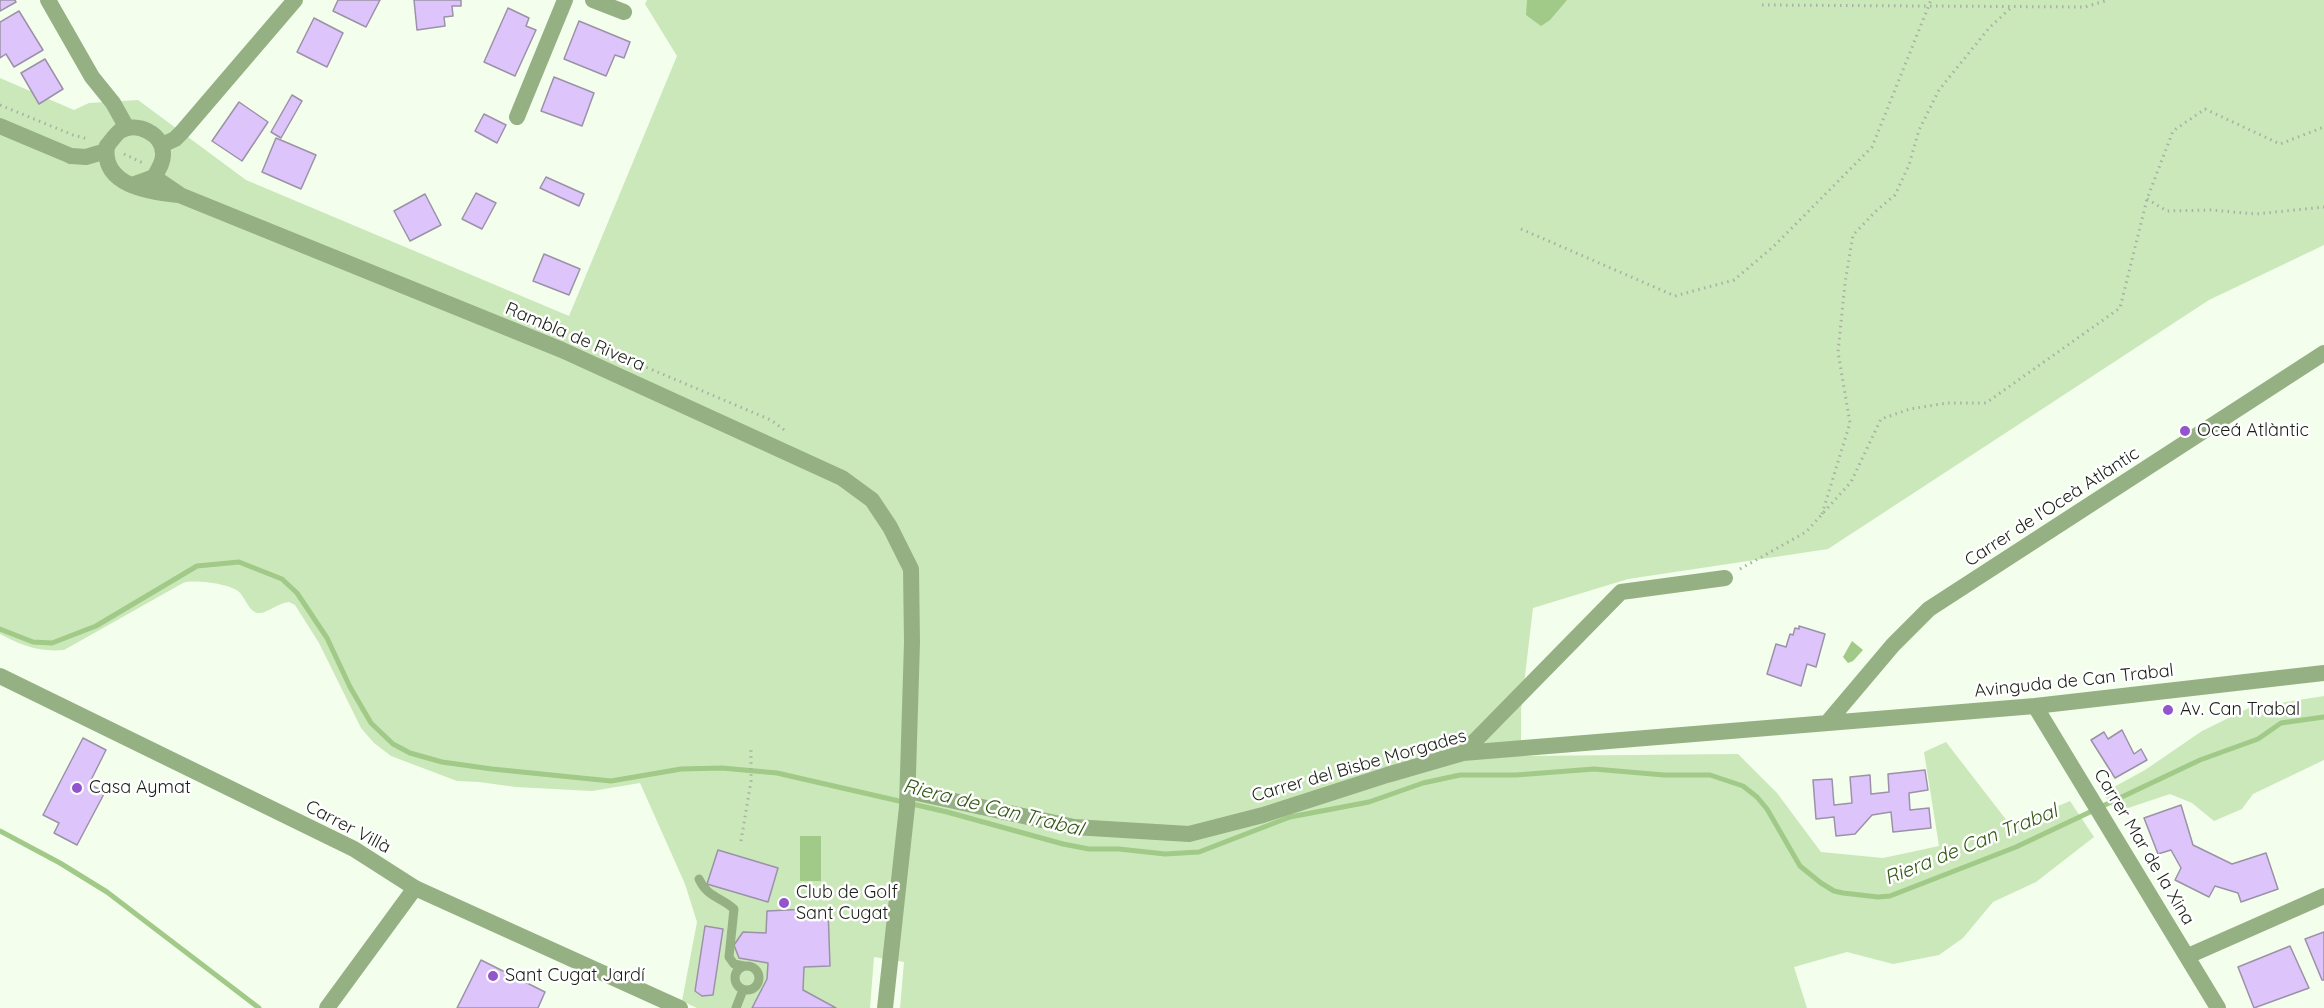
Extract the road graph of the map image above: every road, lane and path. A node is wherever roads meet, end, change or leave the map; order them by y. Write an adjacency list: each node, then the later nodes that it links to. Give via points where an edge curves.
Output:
1 (48, 0): 15 (street)
2 (295, 0): 16 (street, via 175,140)
3 (565, 0): 12 (street)
4 (593, 0): 10 (street)
5 (1931, 0): 8 (path)
6 (2108, 0): 9 (path, via 2085,7)
7 (1762, 5): 8 (path)
8 (1930, 6): 9 (path); 23 (path, via 1872,147 1774,246 1734,280 1676,296)
9 (2012, 7): 25 (path, via 1989,28 1940,90 1918,130 1909,165 1895,195 1853,235 1838,352 1850,423)
10 (624, 12)
11 (0, 105): 17 (path)
12 (517, 117)
13 (0, 126): 17 (street, via 71,156 86,157)
14 (2324, 127): 21 (path, via 2280,144 2205,109 2173,131)
15 (127, 128): 16 (street, via 146,130); 17 (street)
16 (162, 145): 18 (street)
17 (107, 148): 18 (path); 19 (street, via 111,172 124,183)
18 (156, 173): 19 (street); 20 (street)
19 (132, 184): 20 (street)
20 (182, 196): 33 (street, Rambla de Rivera, via 562,350 842,478 872,500 911,569)
21 (2147, 199): 22 (path, via 2167,211 2256,214); 25 (path, via 2120,308 1986,404 1947,403 1881,419 1851,482)
22 (2324, 207)
23 (1521, 229)
24 (2324, 353): 30 (street, Carrer de l'Oceà Atlàntic, via 1929,609)
25 (1821, 515): 26 (path, via 1806,532)
26 (1725, 578): 32 (street, via 1620,592)
27 (2324, 673): 29 (street, Avinguda de Can Trabal)
28 (0, 676): 36 (street, Carrer Villà, via 354,849)
29 (2035, 706): 30 (street, Avinguda de Can Trabal); 38 (street, Carrer Mar de la Xina)
30 (1827, 723): 32 (street, Carrer del Bisbe Morgades)
31 (751, 750): 34 (path, via 751,781)
32 (1463, 753): 33 (street, Carrer del Bisbe Morgades, via 1189,834 1074,826)
33 (908, 797): 44 (street)
34 (741, 841)
35 (699, 879): 39 (lane, via 704,889 734,909 729,957 734,964)
36 (416, 888): 41 (street); 42 (street, Carrer Villà)
37 (2324, 896): 38 (street)
38 (2188, 956): 45 (street, Carrer Mar de la Xina)
39 (744, 966): 40 (lane, via 735,978); 40 (lane, via 756,969 760,979 753,989)
40 (743, 990): 43 (lane)
41 (327, 1008)
42 (680, 1008)
43 (736, 1008)
44 (885, 1008)
45 (2218, 1008)

